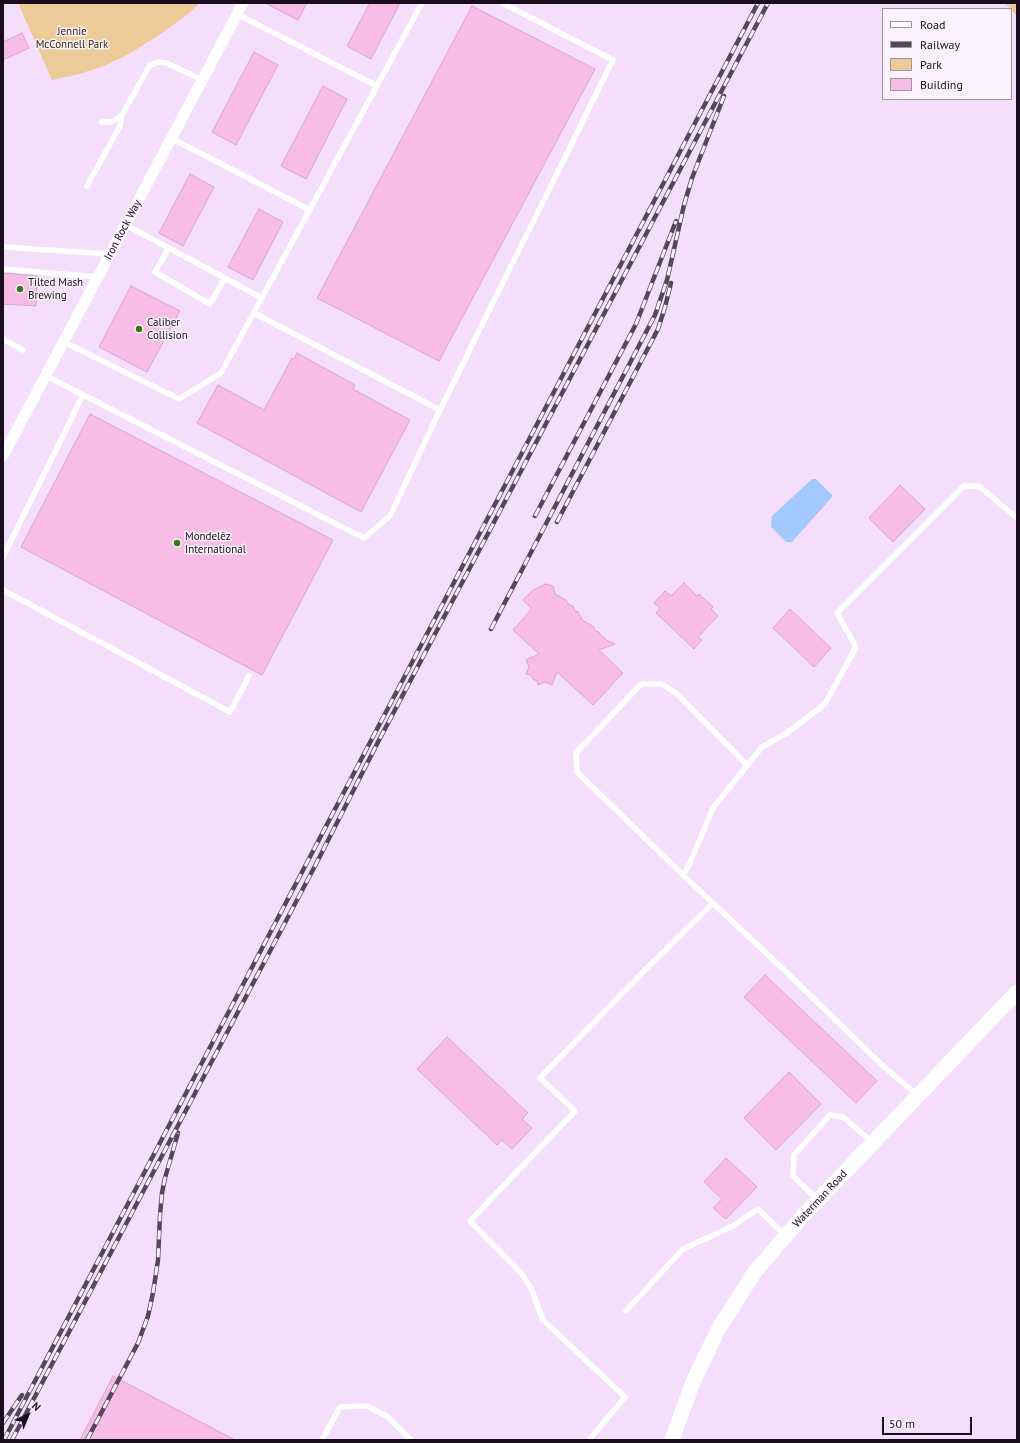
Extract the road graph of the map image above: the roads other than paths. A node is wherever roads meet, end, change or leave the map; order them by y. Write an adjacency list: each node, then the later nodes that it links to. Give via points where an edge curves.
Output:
1 (243, 3): 4 (street, Iron Rock Way)
2 (422, 3): 6 (lane)
3 (502, 3): 26 (lane, via 613,60)
4 (237, 14): 5 (street, Iron Rock Way); 6 (lane)
5 (202, 80): 7 (lane, via 167,63 158,62 150,65); 9 (street, Iron Rock Way)
6 (377, 86): 11 (lane)
7 (122, 115): 8 (lane, via 111,122); 10 (lane, via 120,126)
8 (102, 122)
9 (171, 138): 11 (lane); 12 (street, Iron Rock Way)
10 (87, 186)
11 (310, 210): 19 (lane)
12 (126, 225): 14 (lane); 15 (street, Iron Rock Way)
13 (3, 247): 15 (lane)
14 (169, 248): 18 (lane); 18 (lane, via 156,272 210,304)
15 (110, 254): 17 (street, Iron Rock Way)
16 (3, 269): 17 (lane)
17 (98, 277): 22 (street, Iron Rock Way)
18 (225, 278): 19 (lane)
19 (262, 298): 20 (lane)
20 (254, 313): 22 (lane, via 221,373 179,399); 26 (lane)
21 (3, 339): 23 (lane)
22 (64, 342): 24 (street, Iron Rock Way)
23 (23, 350)
24 (46, 376): 25 (lane); 27 (street, Iron Rock Way)
25 (83, 395): 26 (lane, via 364,538 390,516); 29 (lane)
26 (440, 410)
27 (3, 456)
28 (1017, 518): 32 (lane, via 979,486 964,486 837,613 856,647 825,704 787,733 762,747)
29 (3, 556)
30 (3, 590): 31 (lane, via 230,712)
31 (249, 676)
32 (747, 765): 33 (lane, via 713,808); 33 (lane, via 677,694 662,684 641,684 576,753 577,772)
33 (683, 875): 34 (lane)
34 (713, 903): 36 (lane, via 882,1065); 43 (lane, via 540,1078 575,1111 470,1221 521,1273 531,1288 543,1320 625,1397)
35 (1017, 992): 36 (main road, Waterman Road)
36 (918, 1096): 37 (main road, Waterman Road)
37 (873, 1143): 38 (main road, Waterman Road); 38 (lane, via 843,1117 830,1115 794,1155 793,1176)
38 (818, 1200): 39 (main road, Waterman Road)
39 (786, 1236): 40 (lane, via 758,1209 733,1226 683,1249); 44 (main road, Waterman Road, via 754,1274 719,1328 693,1382)
40 (626, 1311)
41 (322, 1440): 42 (lane, via 340,1407 367,1406 388,1417)
42 (411, 1440)
43 (589, 1440)
44 (672, 1440)

